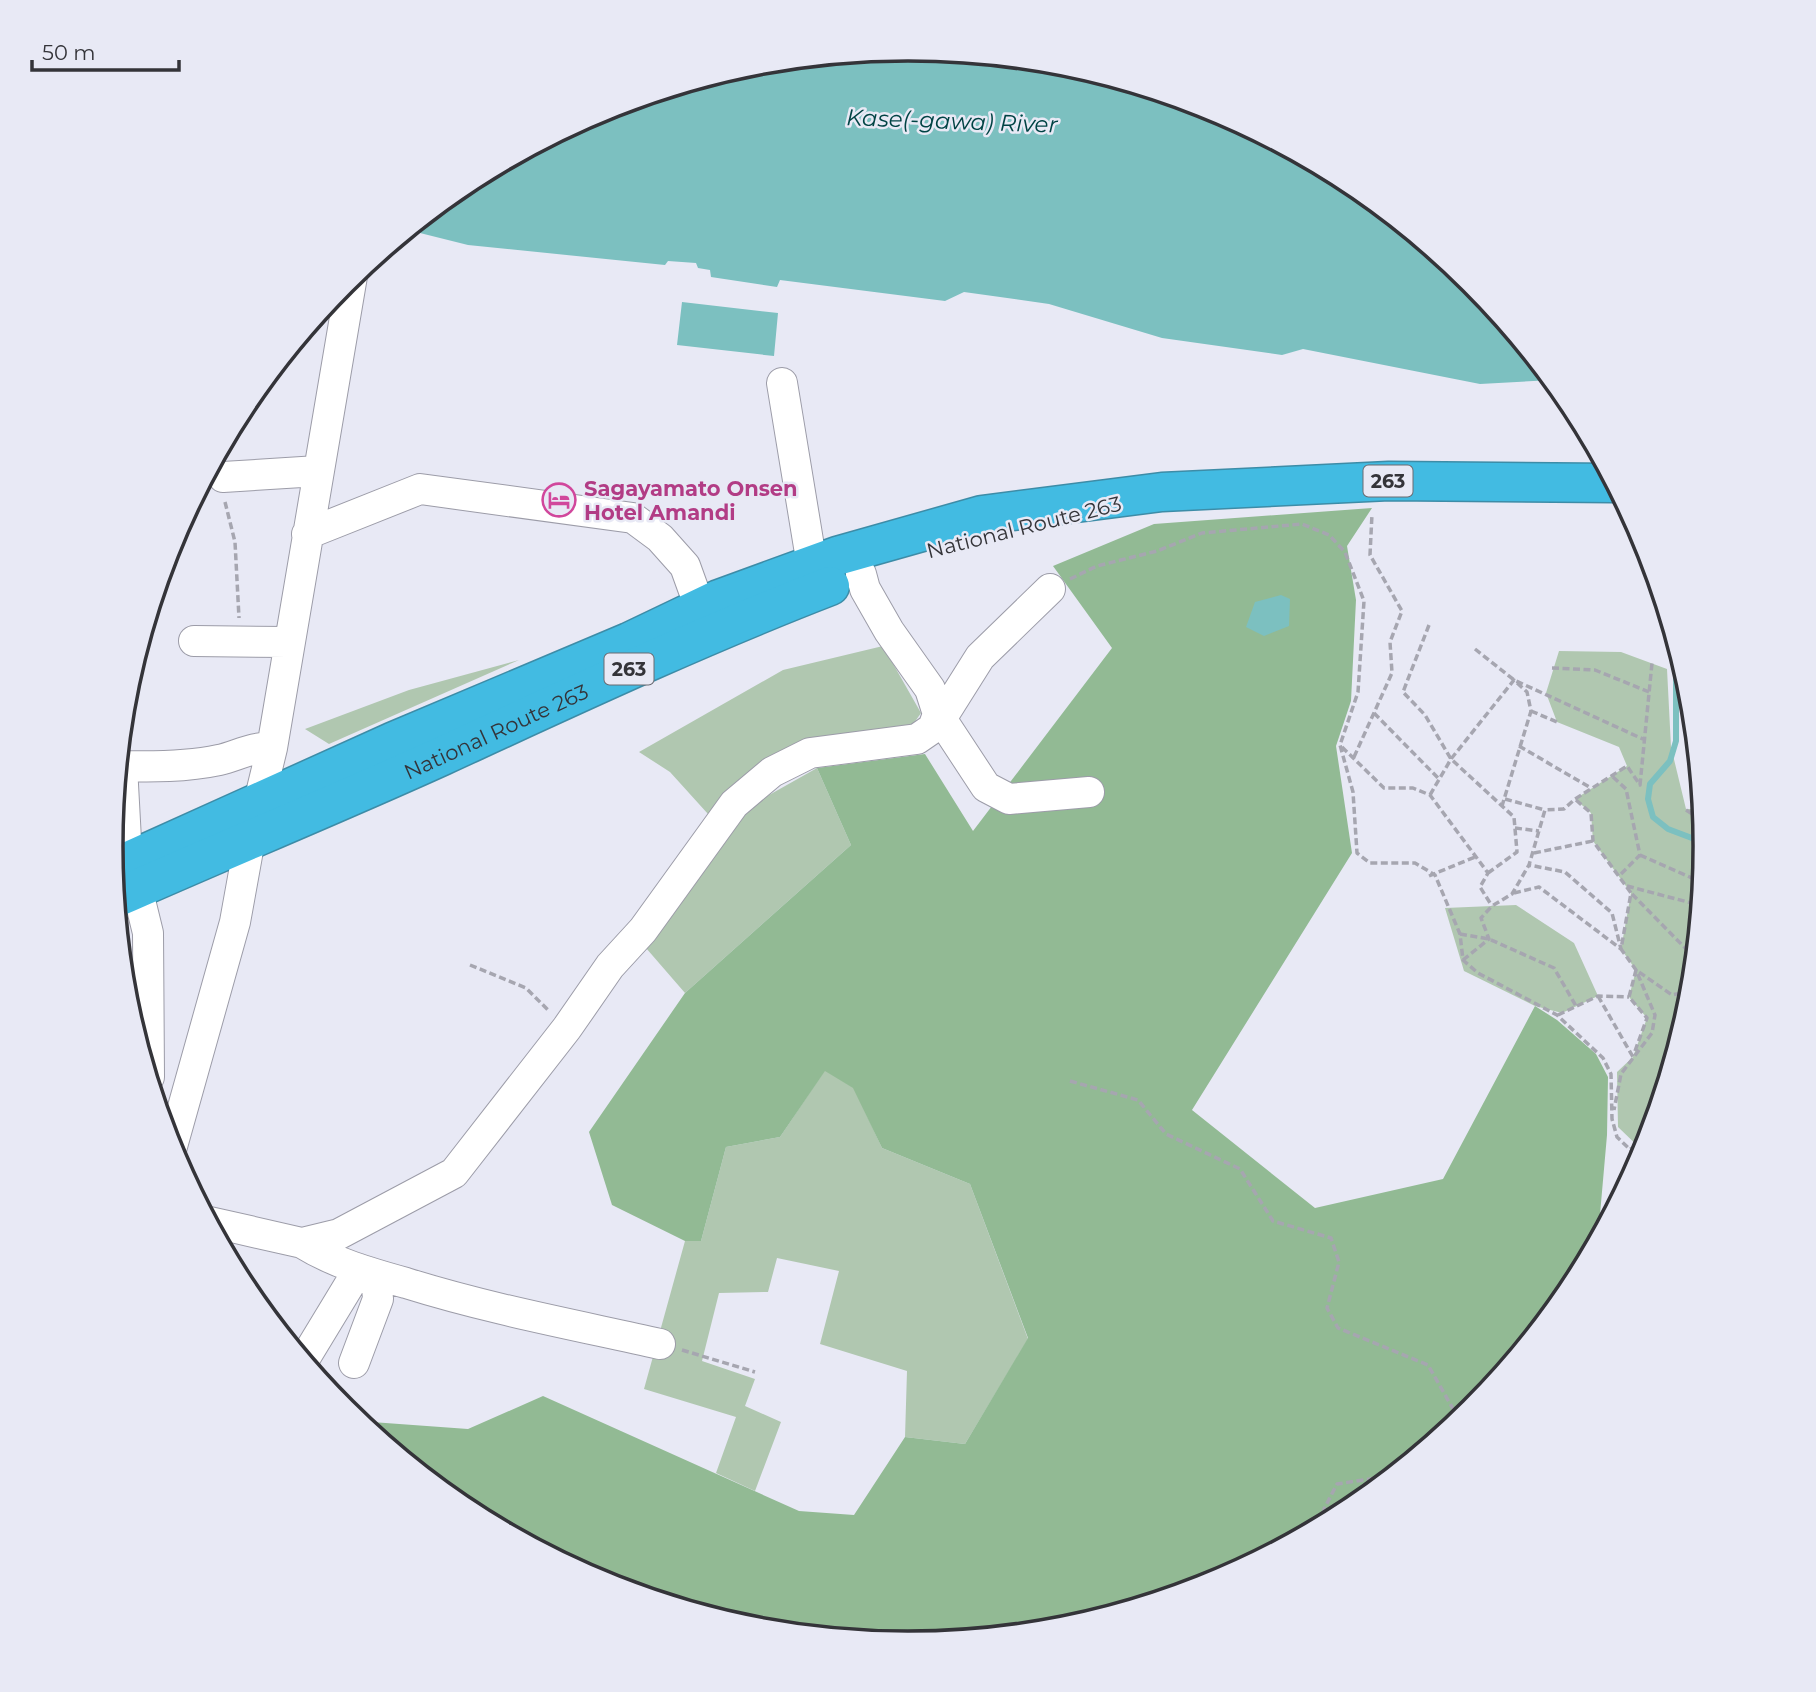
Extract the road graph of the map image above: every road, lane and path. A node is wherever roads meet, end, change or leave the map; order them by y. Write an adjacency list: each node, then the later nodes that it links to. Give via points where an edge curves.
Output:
1 (349, 296): 3 (street)
2 (782, 383): 9 (street)
3 (318, 471): 4 (street); 8 (street)
4 (223, 477): 15 (path, via 235,542)
5 (1603, 483): 6 (highway, National Route 263 / 263, via 1389,481)
6 (1162, 492): 9 (highway, National Route 263 / 263, via 982,515); 10 (highway, National Route 263 / 263, via 921,553)
7 (1372, 514): 23 (path, via 1370,555 1402,611 1390,642 1392,673)
8 (307, 534): 12 (street, via 420,489 633,517 685,566); 16 (street)
9 (812, 565): 12 (highway, National Route 263 / 263)
10 (861, 574): 12 (highway, National Route 263 / 263); 24 (street, via 864,589 889,631 930,689)
11 (1050, 589): 24 (street, via 980,657 946,711); 27 (path, via 1097,566 1157,551 1202,533 1301,524 1329,535 1345,552 1364,601 1358,692)
12 (705, 621): 40 (highway, National Route 263 / 263, via 629,642); 48 (highway, National Route 263 / 263, via 440,756)
13 (1429, 625): 31 (path, via 1403,692 1425,715)
14 (194, 641): 15 (street)
15 (240, 642): 16 (street)
16 (288, 642): 29 (street)
17 (1475, 649): 20 (path)
18 (1651, 663): 21 (path)
19 (1552, 668): 21 (path, via 1595,670)
20 (1514, 680): 22 (path, via 1527,692); 26 (path); 31 (path)
21 (1649, 692): 26 (path)
22 (1531, 711): 25 (path); 28 (path)
23 (1374, 713): 30 (path); 34 (path)
24 (938, 714): 36 (street, via 986,787 1009,799); 76 (street, via 933,728 917,739 810,753 772,772 743,796)
25 (1557, 722)
26 (1645, 740): 33 (path, via 1640,785 1627,766)
27 (1340, 745): 30 (path); 55 (path, via 1353,792 1357,853 1370,863 1415,863)
28 (1519, 746): 35 (path); 38 (path)
29 (272, 748): 32 (street, via 176,766); 40 (street)
30 (1354, 757): 37 (path, via 1384,789 1413,788)
31 (1451, 759): 34 (path); 41 (path)
32 (128, 766)
33 (1613, 777): 35 (path); 51 (path, via 1626,789)
34 (1439, 779): 37 (path)
35 (1591, 788): 39 (path)
36 (1089, 792)
37 (1430, 795): 52 (path)
38 (1504, 799): 41 (path); 42 (path)
39 (1575, 799): 42 (path, via 1564,809); 49 (path, via 1591,813)
40 (261, 801): 48 (street); 57 (highway, National Route 263 / 263)
41 (1503, 806): 46 (path, via 1514,817)
42 (1545, 810): 47 (path)
43 (1686, 810): 45 (path)
44 (124, 814): 57 (street)
45 (1692, 814)
46 (1515, 828): 47 (path); 54 (path, via 1517,852)
47 (1539, 831): 50 (path)
48 (250, 839): 57 (highway, National Route 263 / 263); 81 (street, via 235,922)
49 (1593, 841): 50 (path); 56 (path)
50 (1533, 853): 53 (path)
51 (1640, 855): 56 (path); 58 (path)
52 (1476, 857): 54 (path); 55 (path)
53 (1529, 865): 61 (path); 66 (path, via 1565,872 1612,913)
54 (1488, 873): 63 (path, via 1480,887)
55 (1432, 876): 64 (path)
56 (1619, 876): 59 (path)
57 (125, 878): 77 (street, via 148,933)
58 (1692, 878)
59 (1625, 885): 60 (path); 62 (path)
60 (1631, 893): 66 (path); 67 (path)
61 (1512, 894): 63 (path); 66 (path, via 1539,887)
62 (1690, 903)
63 (1492, 906): 65 (path, via 1481,918)
64 (1460, 934): 65 (path); 68 (path)
65 (1489, 939): 68 (path); 74 (path, via 1554,968)
66 (1621, 949): 70 (path)
67 (1686, 949)
68 (1463, 960): 75 (path)
69 (470, 965): 76 (path, via 526,988)
70 (1636, 970): 71 (path, via 1672,995); 73 (path); 78 (path, via 1655,1015 1652,1033)
71 (1679, 994)
72 (1598, 996): 73 (path); 74 (path); 78 (path)
73 (1629, 997): 78 (path, via 1647,1018)
74 (1576, 1006): 75 (path)
75 (1557, 1015): 80 (path, via 1604,1058 1611,1074)
76 (566, 1028): 84 (street, via 454,1173 339,1234)
77 (149, 1044)
78 (1633, 1057): 80 (path, via 1621,1074)
79 (1070, 1081): 88 (path, via 1138,1100 1166,1134 1240,1169 1273,1221 1331,1238 1339,1262 1327,1308 1338,1328 1429,1365)
80 (1612, 1119): 82 (path, via 1617,1137)
81 (177, 1131)
82 (1630, 1149)
83 (221, 1224): 84 (street)
84 (302, 1243): 85 (street, via 320,1255)
85 (368, 1272): 85 (street, via 378,1299 364,1368 309,1352); 86 (street, via 463,1301)
86 (660, 1344): 87 (path)
87 (755, 1372)
88 (1454, 1410)
89 (1372, 1479): 90 (path, via 1337,1484)
90 (1324, 1511)

